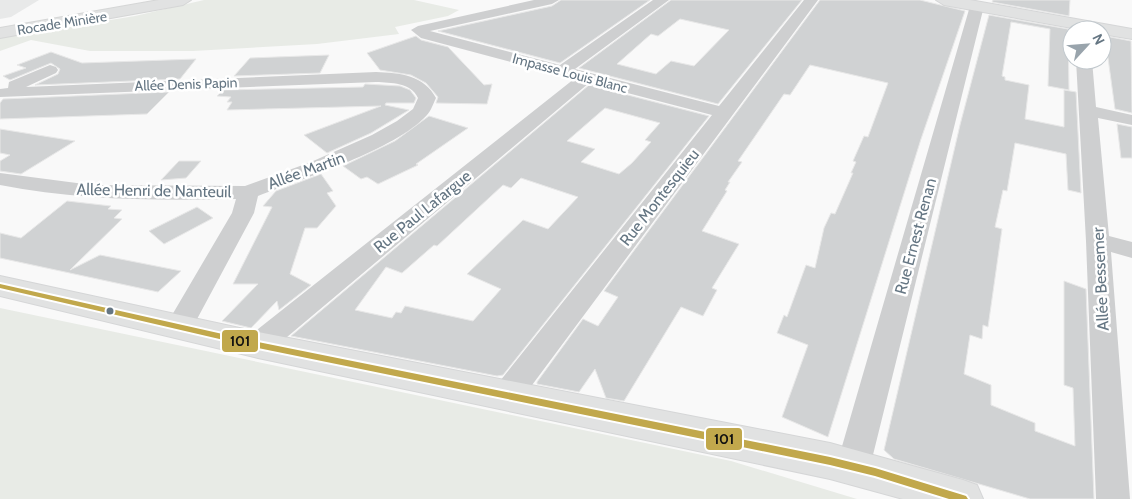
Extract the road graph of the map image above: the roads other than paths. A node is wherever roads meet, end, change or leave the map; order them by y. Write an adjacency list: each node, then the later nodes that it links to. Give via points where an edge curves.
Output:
1 (136, 0): 10 (main road)
2 (153, 0): 10 (main road, Rocade Minière)
3 (183, 0): 12 (main road, Rocade Minière)
4 (552, 0): 16 (street, Impasse Louis Blanc, via 418,30 426,35)
5 (662, 0): 16 (street)
6 (811, 0): 21 (street, Rue Montesquieu)
7 (944, 0): 8 (main road)
8 (977, 6): 9 (main road); 31 (street, Rue Ernest Renan)
9 (1062, 23)
10 (0, 25)
11 (1112, 31): 13 (main road)
12 (0, 33)
13 (1132, 34)
14 (50, 70): 19 (street)
15 (1085, 70): 20 (street, Allée Bessemer)
16 (562, 71): 18 (street, Impasse Louis Blanc)
17 (366, 77): 19 (street, Allée Denis Papin); 24 (street, Allée Martin, via 412,83 422,89 427,102 406,123 364,147)
18 (586, 77): 21 (street, Impasse Louis Blanc); 29 (street, Rue Paul Lafargue)
19 (3, 93)
20 (1089, 111): 22 (street); 25 (street, Allée Bessemer)
21 (724, 113): 30 (street, Rue Montesquieu)
22 (1132, 120)
23 (0, 179): 24 (street, Allée Henri de Nanteuil, via 123,193)
24 (248, 192): 28 (street, Allée Martin, via 243,213)
25 (1098, 241): 26 (street); 33 (street, Allée Bessemer)
26 (1132, 250)
27 (0, 286): 28 (main road)
28 (179, 327): 29 (main road)
29 (258, 345): 30 (main road)
30 (508, 395): 31 (main road)
31 (853, 466): 32 (main road)
32 (963, 499)
33 (1113, 499)

